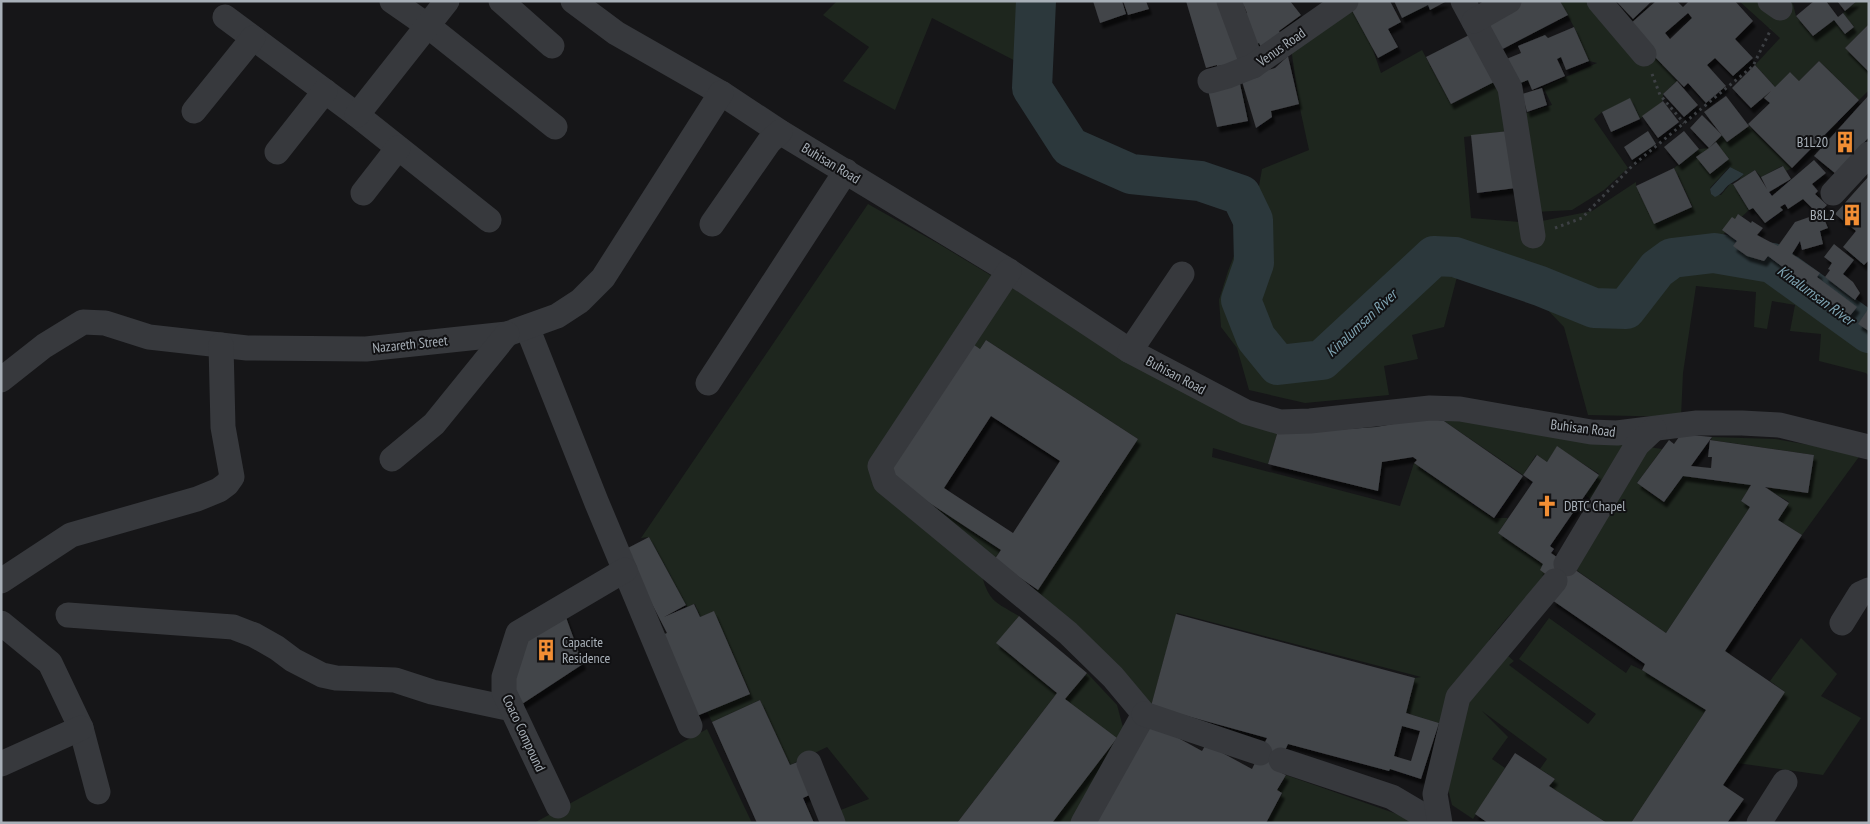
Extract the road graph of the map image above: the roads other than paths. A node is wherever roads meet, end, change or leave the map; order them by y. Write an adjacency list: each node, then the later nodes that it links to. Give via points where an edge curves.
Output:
1 (392, 1): 11 (street)
2 (447, 1): 11 (street)
3 (501, 1): 13 (street)
4 (573, 1): 18 (street, Buhisan Road, via 616,33)
5 (1229, 1): 15 (street)
6 (1346, 1): 15 (street, Venus Road)
7 (1509, 1): 9 (street)
8 (1599, 1): 14 (street)
9 (1469, 11): 31 (street, via 1510,88)
10 (225, 17): 12 (street)
11 (428, 26): 20 (street); 21 (street)
12 (253, 38): 17 (street); 19 (street)
13 (552, 46)
14 (1644, 54)
15 (1253, 66): 16 (street, Venus Road)
16 (1210, 80)
17 (325, 91): 20 (street); 24 (street)
18 (721, 93): 22 (street, Buhisan Road); 34 (street, Nazareth Street, via 603,278 580,301 557,316)
19 (194, 111)
20 (357, 115): 23 (street)
21 (555, 127)
22 (780, 132): 26 (street, Buhisan Road); 30 (street, via 769,142)
23 (398, 148): 27 (street); 29 (street)
24 (276, 152)
25 (1869, 154): 28 (street)
26 (846, 172): 32 (street, Buhisan Road); 38 (street)
27 (363, 193)
28 (1833, 194)
29 (489, 220)
30 (712, 224)
31 (1533, 236)
32 (1009, 271): 36 (street, Buhisan Road); 49 (street, via 880,466 885,482 1068,633 1113,677)
33 (1182, 274): 36 (street)
34 (517, 330): 35 (street, Nazareth Street, via 366,349); 41 (street, via 434,424); 42 (street)
35 (221, 345): 37 (street, Nazareth Street, via 149,337 105,323 83,322 44,346); 43 (street, via 223,427 232,477 227,484 197,499 70,535)
36 (1130, 351): 39 (street, Buhisan Road, via 1246,412 1280,422 1460,408 1591,432)
37 (1, 380)
38 (708, 383)
39 (1654, 430): 40 (street, Buhisan Road, via 1697,423 1742,422 1779,426); 56 (street, via 1637,445 1561,572 1458,697)
40 (1869, 447)
41 (392, 458)
42 (626, 570): 48 (street, Coaco Compound, via 518,633 504,677 504,692); 50 (street)
43 (1, 581)
44 (1869, 590): 47 (street, via 1860,594)
45 (68, 615): 48 (street, via 233,627 254,635 329,677 395,680 432,692)
46 (1, 623): 51 (street, via 50,663)
47 (1842, 623)
48 (512, 709): 58 (street, Coaco Compound)
49 (1144, 714): 57 (street); 60 (street)
50 (690, 726)
51 (81, 728): 53 (street); 55 (street)
52 (809, 763): 59 (street)
53 (1, 764)
54 (1785, 782): 63 (street)
55 (98, 792)
56 (1435, 794): 57 (street, via 1421,800); 62 (street)
57 (1392, 797): 61 (street)
58 (558, 806)
59 (833, 823)
60 (1083, 823)
61 (1436, 823)
62 (1440, 823)
63 (1759, 823)

